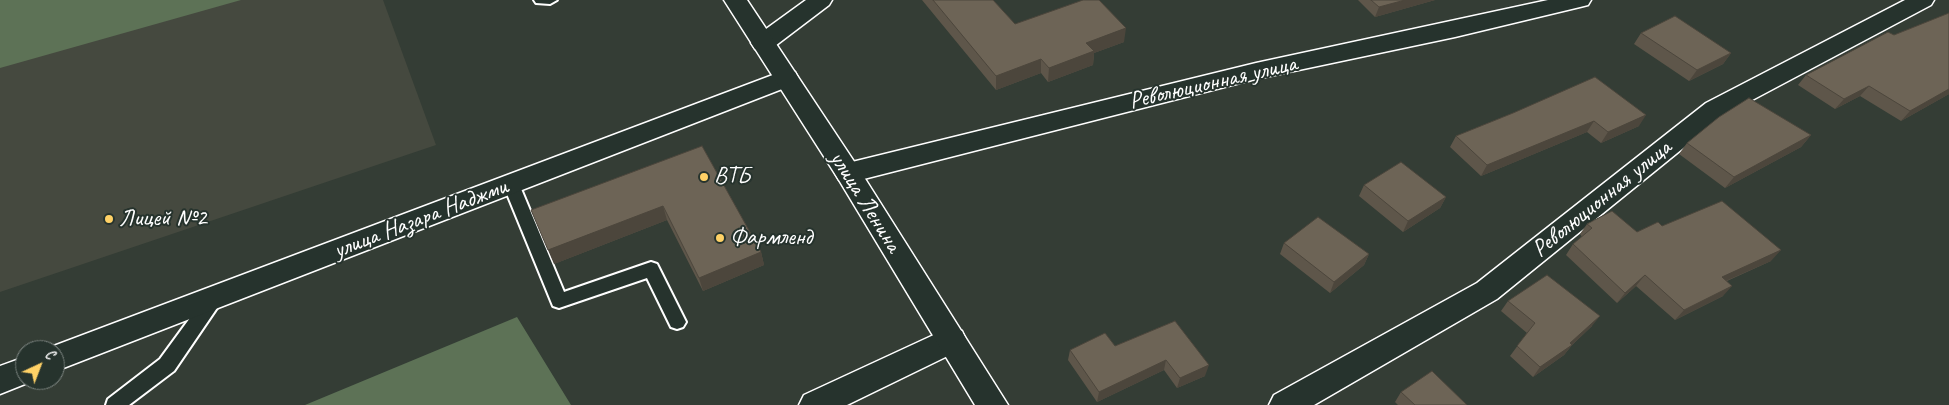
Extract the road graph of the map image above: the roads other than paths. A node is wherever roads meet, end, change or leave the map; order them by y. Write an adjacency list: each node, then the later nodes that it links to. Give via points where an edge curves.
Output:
1 (540, 0): 2 (lane)
2 (550, 0)
3 (735, 0): 7 (street, улица Ленина)
4 (821, 0): 7 (street)
5 (1580, 0): 9 (street, Революционная улица, via 1256,71)
6 (1923, 0): 20 (street, Революционная улица, via 1715,109 1487,291)
7 (764, 43): 8 (street, улица Ленина)
8 (786, 78): 9 (street, улица Ленина); 10 (street, улица Назара Наджми)
9 (848, 173): 13 (street, улица Ленина)
10 (510, 184): 11 (street, улица Назара Наджми); 12 (lane, via 560,301 651,269)
11 (215, 297): 14 (street, улица Назара Наджми); 17 (lane, via 167,365)
12 (676, 322)
13 (951, 340): 18 (street); 19 (street, улица Ленина)
14 (65, 354)
15 (15, 374): 16 (street)
16 (0, 380)
17 (115, 405)
18 (815, 405)
19 (992, 405)
20 (1285, 405)

